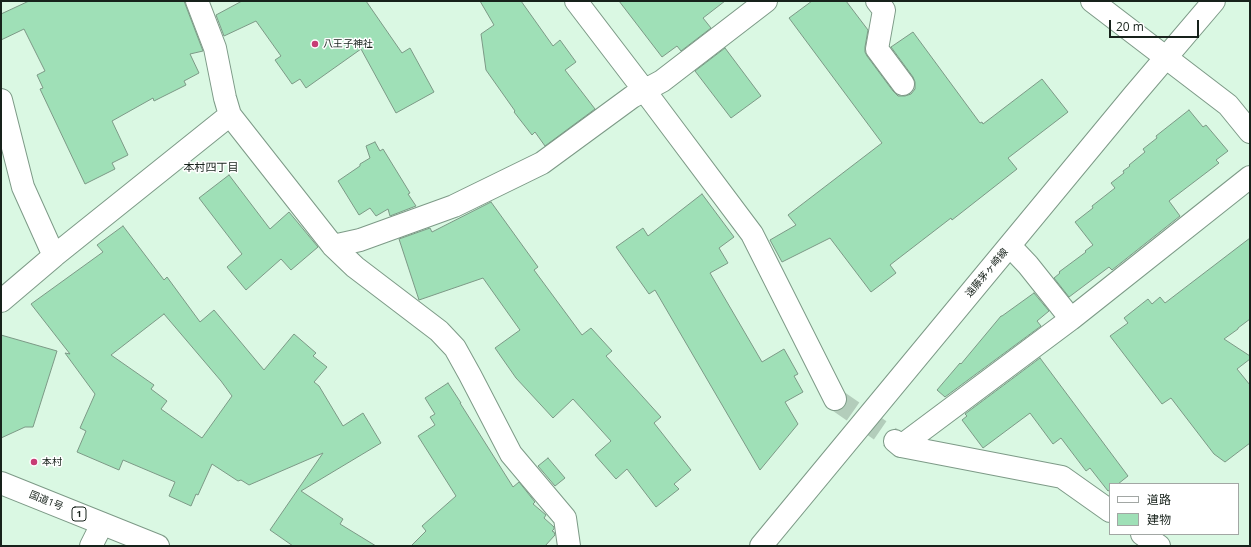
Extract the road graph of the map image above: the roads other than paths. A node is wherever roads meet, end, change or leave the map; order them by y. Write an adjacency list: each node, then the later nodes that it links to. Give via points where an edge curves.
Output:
1 (197, 1): 11 (main road, via 215,48)
2 (576, 1): 9 (main road)
3 (766, 1): 9 (main road, via 662,81)
4 (877, 1): 8 (main road, via 884,10 877,49)
5 (1092, 1): 7 (main road)
6 (1214, 1): 7 (main road, 遠藤茅ヶ崎線)
7 (1166, 58): 12 (main road, via 1228,105); 15 (main road, 遠藤茅ヶ崎線)
8 (903, 84)
9 (644, 90): 14 (main road, via 542,163 454,206 360,240); 19 (main road, via 752,234)
10 (1, 100): 16 (main road, via 23,187)
11 (230, 115): 14 (main road); 16 (main road)
12 (1250, 132)
13 (1250, 177): 18 (main road)
14 (334, 246): 26 (main road, via 355,267 439,331 455,348 511,454 565,518)
15 (1010, 246): 18 (main road); 27 (main road, 遠藤茅ヶ崎線)
16 (54, 256): 17 (main road)
17 (1, 302)
18 (1071, 319): 21 (main road, via 898,443 1062,477)
19 (835, 399)
20 (1, 483): 22 (main road, 国道1号 / 1)
21 (1109, 510)
22 (102, 524): 24 (main road); 25 (main road, 国道1号 / 1)
23 (1143, 535): 28 (main road)
24 (91, 546)
25 (158, 546)
26 (569, 546)
27 (761, 546)
28 (1159, 546)

